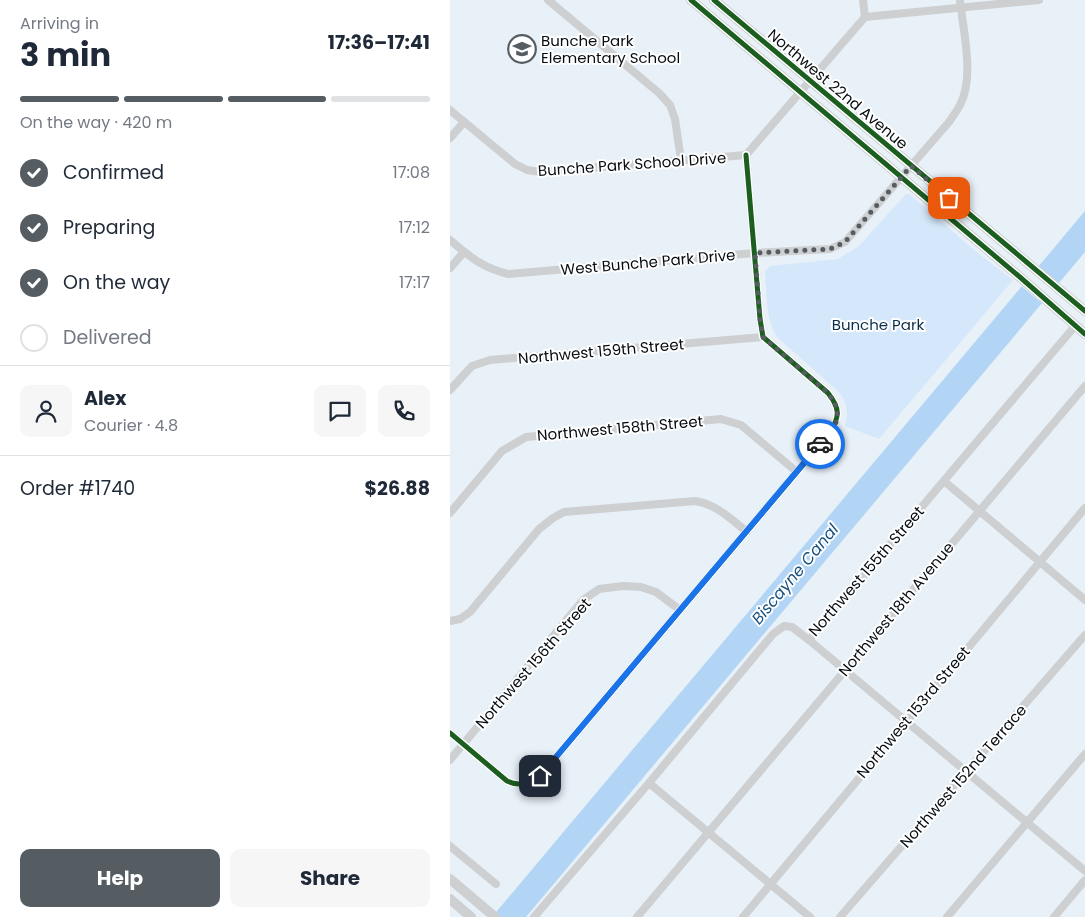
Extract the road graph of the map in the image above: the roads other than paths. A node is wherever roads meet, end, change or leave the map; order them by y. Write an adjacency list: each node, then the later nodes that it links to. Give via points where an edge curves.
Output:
1 (548, 0): 14 (street, via 670,105)
2 (691, 0): 9 (main road, Northwest 22nd Avenue)
3 (714, 0): 8 (main road, Northwest 22nd Avenue)
4 (863, 0): 7 (street)
5 (1038, 0): 6 (street)
6 (960, 4): 7 (street); 15 (street, West Bunche Park Drive, via 968,73 965,90 949,122)
7 (865, 17): 8 (street)
8 (809, 80): 9 (street); 15 (main road, Northwest 22nd Avenue)
9 (800, 92): 13 (street); 16 (main road, Northwest 22nd Avenue)
10 (450, 110): 11 (street, Bunche Park School Drive)
11 (464, 122): 12 (street); 14 (street, Bunche Park School Drive, via 527,170 541,172)
12 (450, 138)
13 (746, 155): 14 (street, Bunche Park School Drive); 19 (street)
14 (681, 160)
15 (911, 166): 16 (street, West Bunche Park Drive); 21 (main road, Northwest 22nd Avenue)
16 (901, 178): 19 (street, West Bunche Park Drive, via 845,242 830,249); 22 (main road, Northwest 22nd Avenue)
17 (450, 240): 18 (street, West Bunche Park Drive)
18 (464, 252): 19 (street, West Bunche Park Drive, via 485,267 508,274); 20 (street)
19 (755, 253): 24 (street)
20 (450, 268)
21 (1085, 311)
22 (1075, 326): 23 (main road, Northwest 22nd Avenue); 28 (street, Northwest 155th Street)
23 (1085, 334)
24 (763, 337): 26 (street, Northwest 159th Street, via 490,360 472,366); 27 (street, via 836,403 837,422)
25 (1085, 386): 30 (street, Northwest 18th Avenue)
26 (450, 390)
27 (797, 472): 31 (street, Northwest 158th Street, via 741,425 721,420 526,436 502,451); 32 (street)
28 (944, 481): 30 (street); 38 (street, Northwest 155th Street)
29 (1085, 508): 33 (street, Northwest 153rd Street)
30 (979, 511): 33 (street); 39 (street, Northwest 18th Avenue)
31 (450, 513)
32 (747, 532): 35 (street); 36 (street, via 719,510 696,501 564,512 539,529 470,612)
33 (1039, 561): 34 (street); 40 (street, Northwest 153rd Street)
34 (1085, 600)
35 (680, 610): 42 (street, Northwest 156th Street, via 656,592 642,587 599,590 582,600); 42 (street, via 540,776 529,783 521,785 507,781)
36 (451, 621)
37 (1085, 635): 45 (street, Northwest 152nd Terrace)
38 (809, 640): 39 (street); 46 (street, Northwest 155th Street, via 792,627 784,626 773,634)
39 (844, 670): 40 (street); 48 (street, Northwest 18th Avenue)
40 (906, 721): 45 (street); 54 (street, Northwest 153rd Street)
41 (450, 733): 42 (street)
42 (463, 744): 44 (street, Northwest 156th Street)
43 (1085, 754): 47 (street)
44 (450, 760)
45 (966, 772): 47 (street); 62 (street, Northwest 152nd Terrace)
46 (649, 783): 48 (street); 58 (street, Northwest 155th Street)
47 (1028, 822): 50 (street); 63 (street)
48 (709, 832): 54 (street); 59 (street, Northwest 18th Avenue)
49 (450, 846): 53 (street)
50 (1085, 871)
51 (450, 879): 56 (main road)
52 (1085, 880): 64 (street)
53 (496, 884)
54 (770, 884): 60 (street, Northwest 153rd Street); 61 (street)
55 (450, 900): 57 (main road)
56 (492, 914)
57 (471, 917)
58 (534, 917)
59 (637, 917)
60 (743, 917)
61 (810, 917)
62 (840, 917)
63 (947, 917)
64 (1054, 917)

